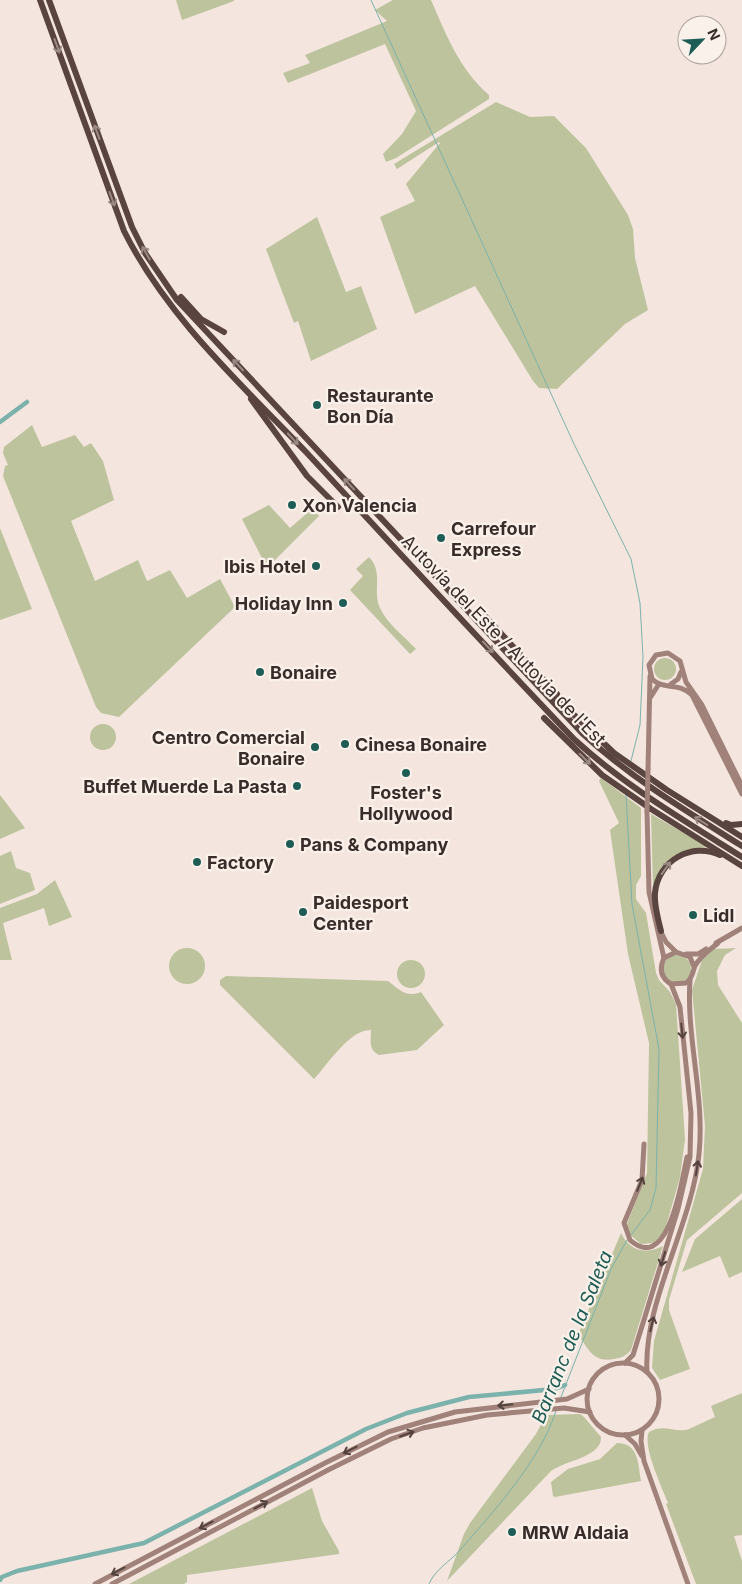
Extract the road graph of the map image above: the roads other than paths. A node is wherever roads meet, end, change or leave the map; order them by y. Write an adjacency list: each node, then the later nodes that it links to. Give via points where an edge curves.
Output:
1 (40, 0): 5 (highway, Autovía del Este / Autovia de l'Est, one-way to 5, via 124,231 138,259 170,306)
2 (49, 0): 3 (highway, Autovía del Este / Autovia de l'Est, one-way to 2, via 132,227)
3 (162, 279): 4 (highway, via 201,318); 8 (highway, Autovía del Este / Autovia de l'Est, one-way to 3)
4 (224, 332)
5 (247, 392): 6 (highway, via 307,476); 23 (highway, Autovía del Este / Autovia de l'Est, one-way to 23, via 563,727 607,767)
6 (338, 507)
7 (482, 613): 15 (highway)
8 (475, 618): 15 (highway, via 496,635); 22 (highway, Autovía del Este / Autovia de l'Est, one-way to 8, via 613,761 582,733)
9 (682, 671): 10 (main road, via 677,657 664,652 651,660); 12 (main road); 16 (main road)
10 (650, 675): 11 (main road); 13 (main road)
11 (659, 684): 12 (main road); 13 (main road)
12 (671, 684): 17 (main road, via 687,691 698,705)
13 (650, 698): 19 (main road, bridge)
14 (544, 718): 19 (highway, one-way to 19, via 602,775)
15 (598, 740): 18 (highway)
16 (742, 786)
17 (742, 794)
18 (685, 801): 20 (highway, via 728,824); 21 (highway)
19 (649, 810): 24 (highway); 25 (main road, via 647,866)
20 (742, 824)
21 (742, 837)
22 (742, 846)
23 (742, 857)
24 (742, 866): 27 (highway, one-way to 24, via 655,893 662,872 670,862 678,856 701,850 711,851)
25 (655, 918): 27 (main road); 31 (main road)
26 (742, 928): 28 (main road)
27 (660, 932): 29 (main road)
28 (718, 943): 30 (main road, via 698,954); 32 (main road)
29 (676, 952): 30 (main road); 31 (main road)
30 (686, 954): 32 (main road)
31 (664, 958): 34 (main road, via 661,973)
32 (694, 967): 33 (main road)
33 (690, 980): 34 (main road, via 681,985); 38 (main road, one-way to 33, via 646,1352 652,1324 695,1181 699,1154 699,1112 688,1005)
34 (671, 984): 36 (main road, one-way to 36, via 680,1007)
35 (644, 1144): 36 (main road, one-way to 35, via 665,1236 650,1247 634,1244 624,1223 642,1180)
36 (691, 1150): 37 (main road, one-way to 37, via 686,1181 652,1295 633,1355)
37 (624, 1363): 38 (main road); 39 (main road, via 606,1367 598,1373)
38 (647, 1372): 41 (main road, via 659,1395 658,1408 655,1417)
39 (589, 1389): 40 (main road); 44 (main road, one-way to 44, via 567,1399 455,1412 388,1432)
40 (590, 1412): 42 (main road, via 602,1428); 45 (main road, one-way to 40, via 391,1439 455,1420 564,1408)
41 (642, 1430): 42 (main road); 43 (main road)
42 (625, 1435): 43 (main road, via 635,1444)
43 (644, 1460): 46 (main road)
44 (94, 1584)
45 (112, 1584)
46 (688, 1584)

